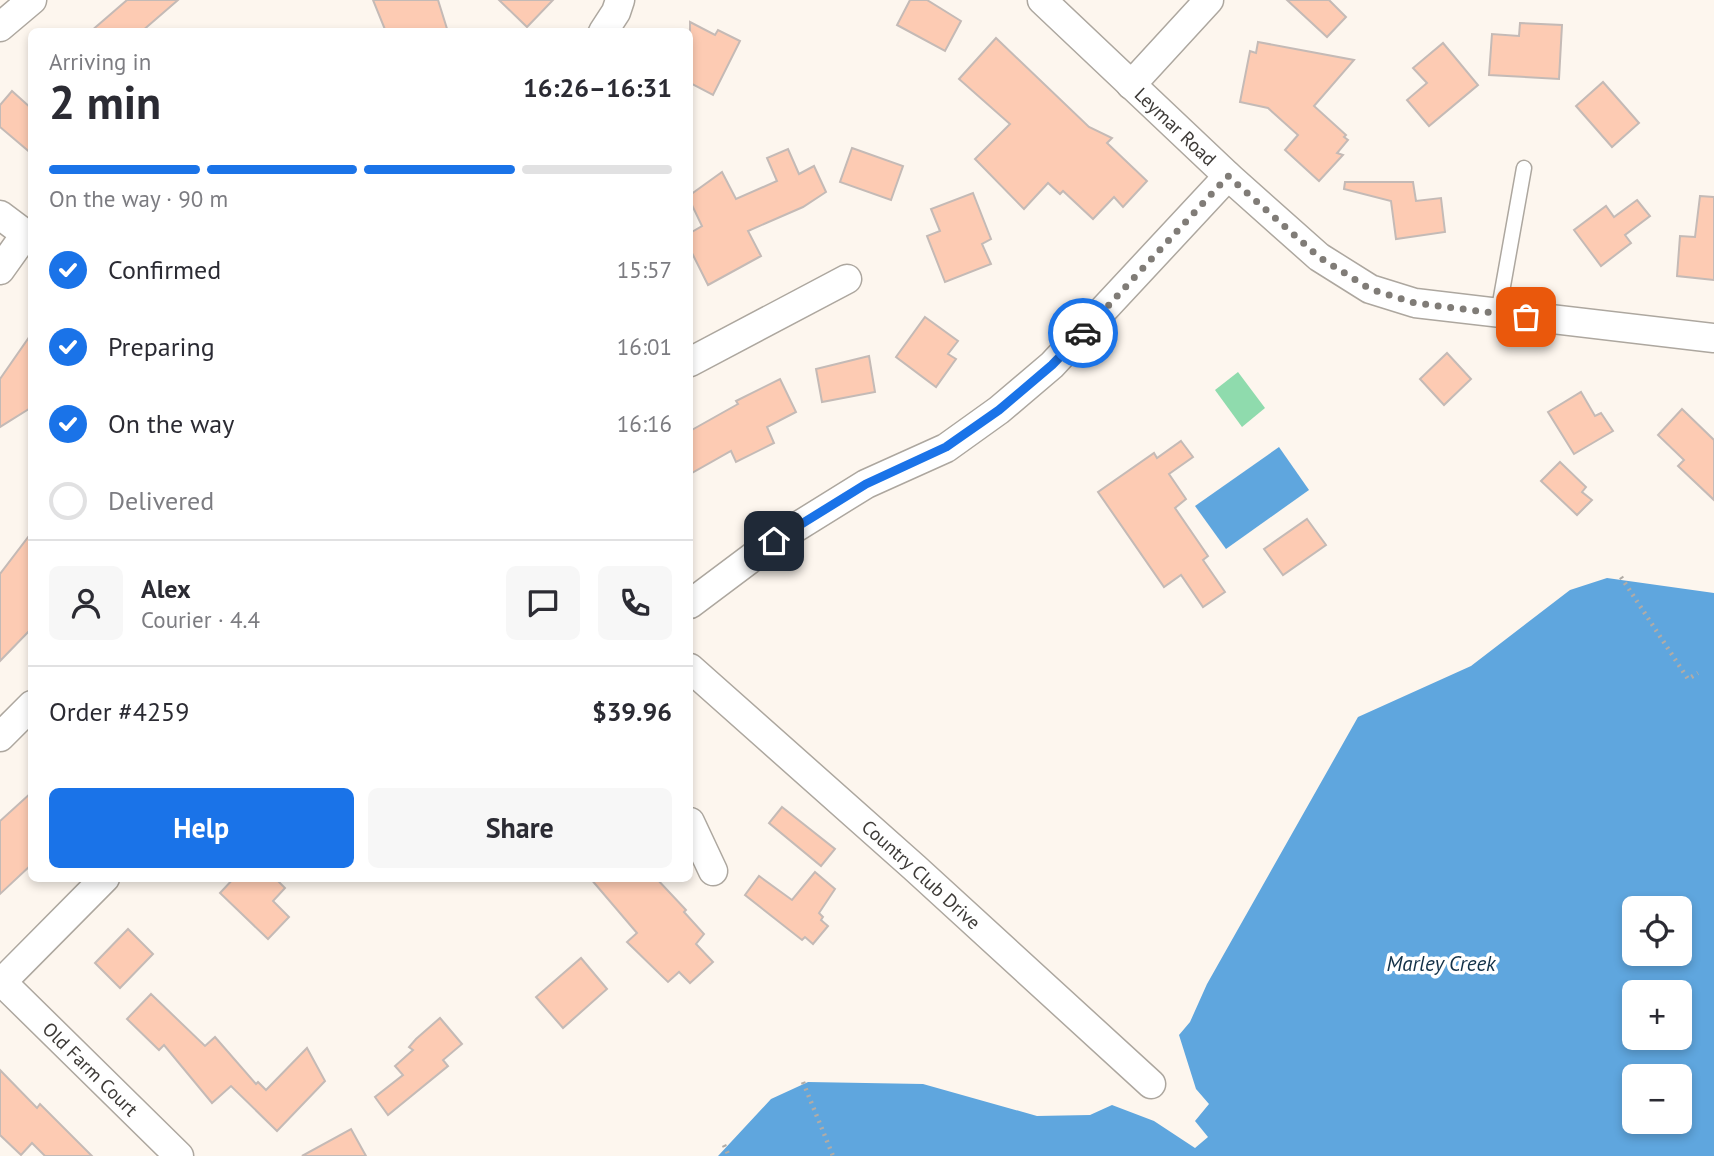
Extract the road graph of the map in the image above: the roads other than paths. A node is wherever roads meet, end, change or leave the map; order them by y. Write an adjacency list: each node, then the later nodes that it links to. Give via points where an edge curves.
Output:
1 (32, 0): 5 (street)
2 (620, 0): 6 (street)
3 (1042, 0): 7 (street, Leymar Road)
4 (1209, 0): 7 (street)
5 (0, 27)
6 (606, 28)
7 (1131, 85): 9 (street, Leymar Road)
8 (1524, 167): 14 (lane)
9 (1228, 176): 14 (street, Leymar Road, via 1319,257 1370,289 1415,303); 17 (street, via 1183,236 1014,407 946,447 866,484 774,541)
10 (0, 215): 11 (street)
11 (28, 237): 12 (street)
12 (0, 270)
13 (847, 279): 16 (street)
14 (1498, 313): 15 (street, Leymar Road)
15 (1714, 338)
16 (693, 360)
17 (693, 602)
18 (693, 671): 25 (street, Country Club Drive)
19 (28, 709): 20 (street)
20 (0, 737)
21 (693, 828): 22 (street)
22 (713, 871)
23 (102, 882): 24 (street)
24 (1, 983): 26 (street, Old Farm Court)
25 (1151, 1084)
26 (179, 1156)

